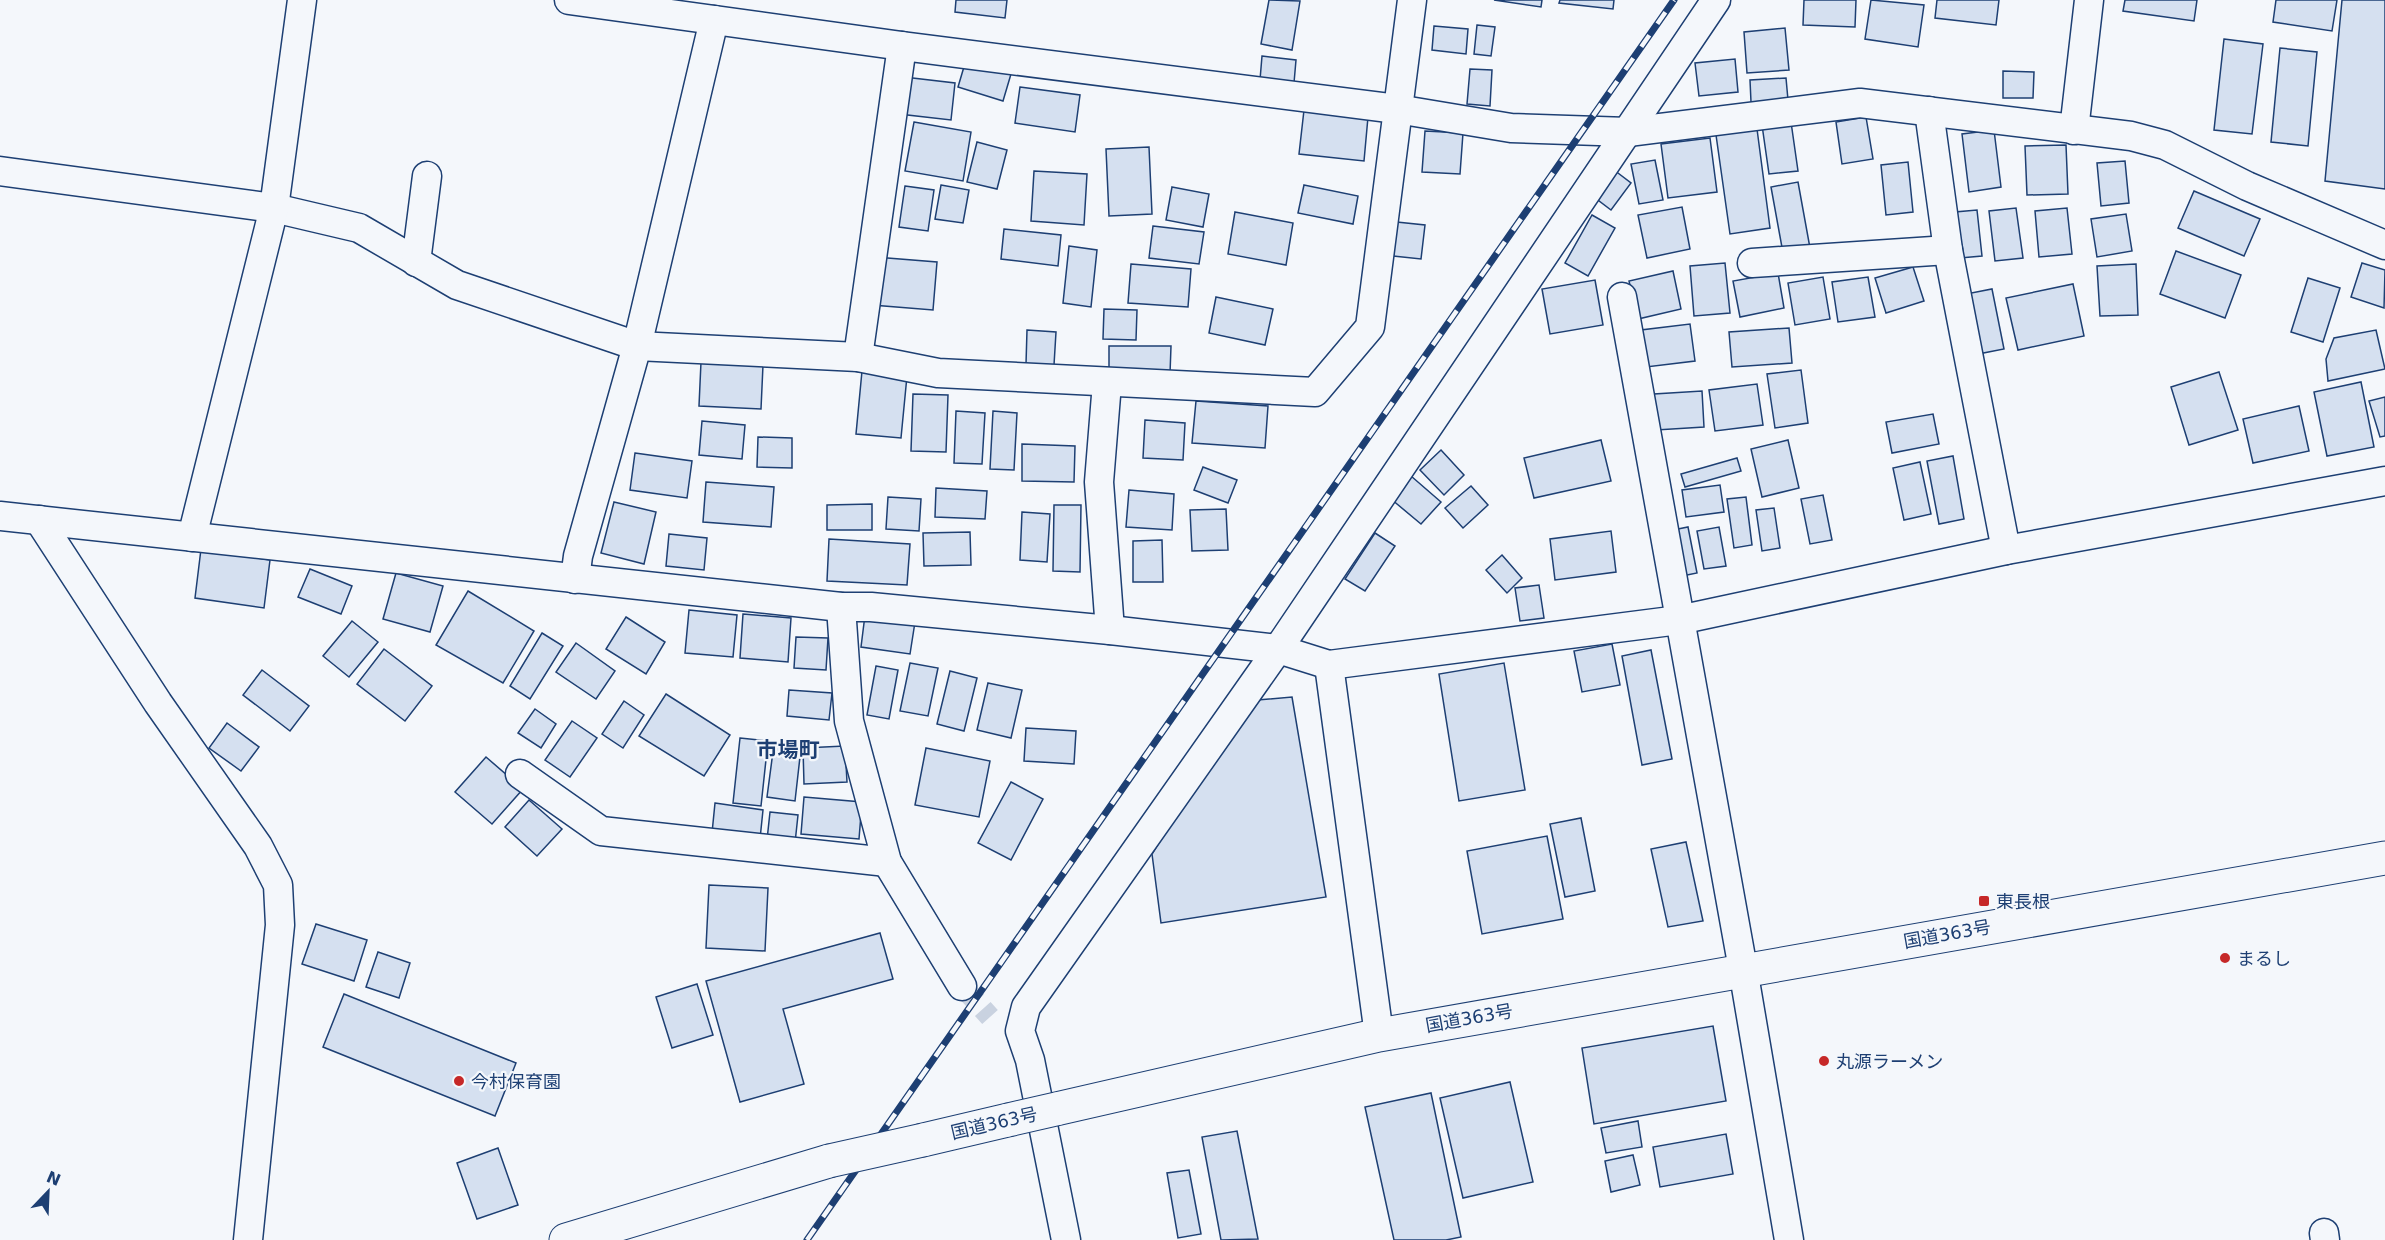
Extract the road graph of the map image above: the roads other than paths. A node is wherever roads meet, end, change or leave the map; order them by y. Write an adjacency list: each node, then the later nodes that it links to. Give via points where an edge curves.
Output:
1 (302, 0): 14 (street)
2 (569, 0): 6 (street)
3 (1412, 0): 8 (street)
4 (1716, 0): 11 (street)
5 (2089, 0): 10 (street)
6 (730, 14): 7 (street); 20 (street)
7 (902, 46): 8 (street); 21 (street)
8 (1397, 109): 11 (street, via 1511,128); 22 (street, via 1370,327 1315,392)
9 (1929, 111): 10 (street); 11 (street, via 1860,103); 16 (street)
10 (2074, 130): 15 (street, via 2131,136 2165,145 2247,186)
11 (1628, 132): 32 (street)
12 (0, 171): 14 (street)
13 (427, 176): 17 (street)
14 (274, 208): 17 (street, via 359,228); 26 (street)
15 (2385, 245)
16 (1948, 250): 18 (street); 27 (street)
17 (416, 262): 20 (street, via 457,285)
18 (1752, 263)
19 (1622, 297): 30 (street)
20 (637, 346): 21 (street); 28 (street, via 578,556)
21 (858, 357): 22 (street, via 938,373)
22 (1107, 383): 31 (street, via 1099,482)
23 (2385, 481): 27 (street)
24 (0, 516): 25 (street)
25 (39, 520): 26 (street); 40 (street, via 158,703 258,846 278,885 280,925)
26 (192, 537): 28 (street)
27 (2006, 550): 30 (street)
28 (575, 579): 29 (street)
29 (841, 607): 31 (street); 36 (street, via 849,721)
30 (1679, 620): 33 (street); 37 (street)
31 (1110, 630): 32 (street)
32 (1278, 649): 33 (street); 42 (street, via 1026,1007 1020,1031 1030,1060)
33 (1329, 665): 39 (street)
34 (520, 774): 36 (street, via 601,831)
35 (2385, 858): 37 (highway, 国道363号)
36 (888, 862): 38 (street)
37 (1743, 969): 39 (highway, 国道363号); 43 (street)
38 (962, 986)
39 (1379, 1035): 41 (highway, 国道363号, bridge, via 829,1161)
40 (248, 1240)
41 (566, 1240)
42 (1065, 1240)
43 (1789, 1240)

